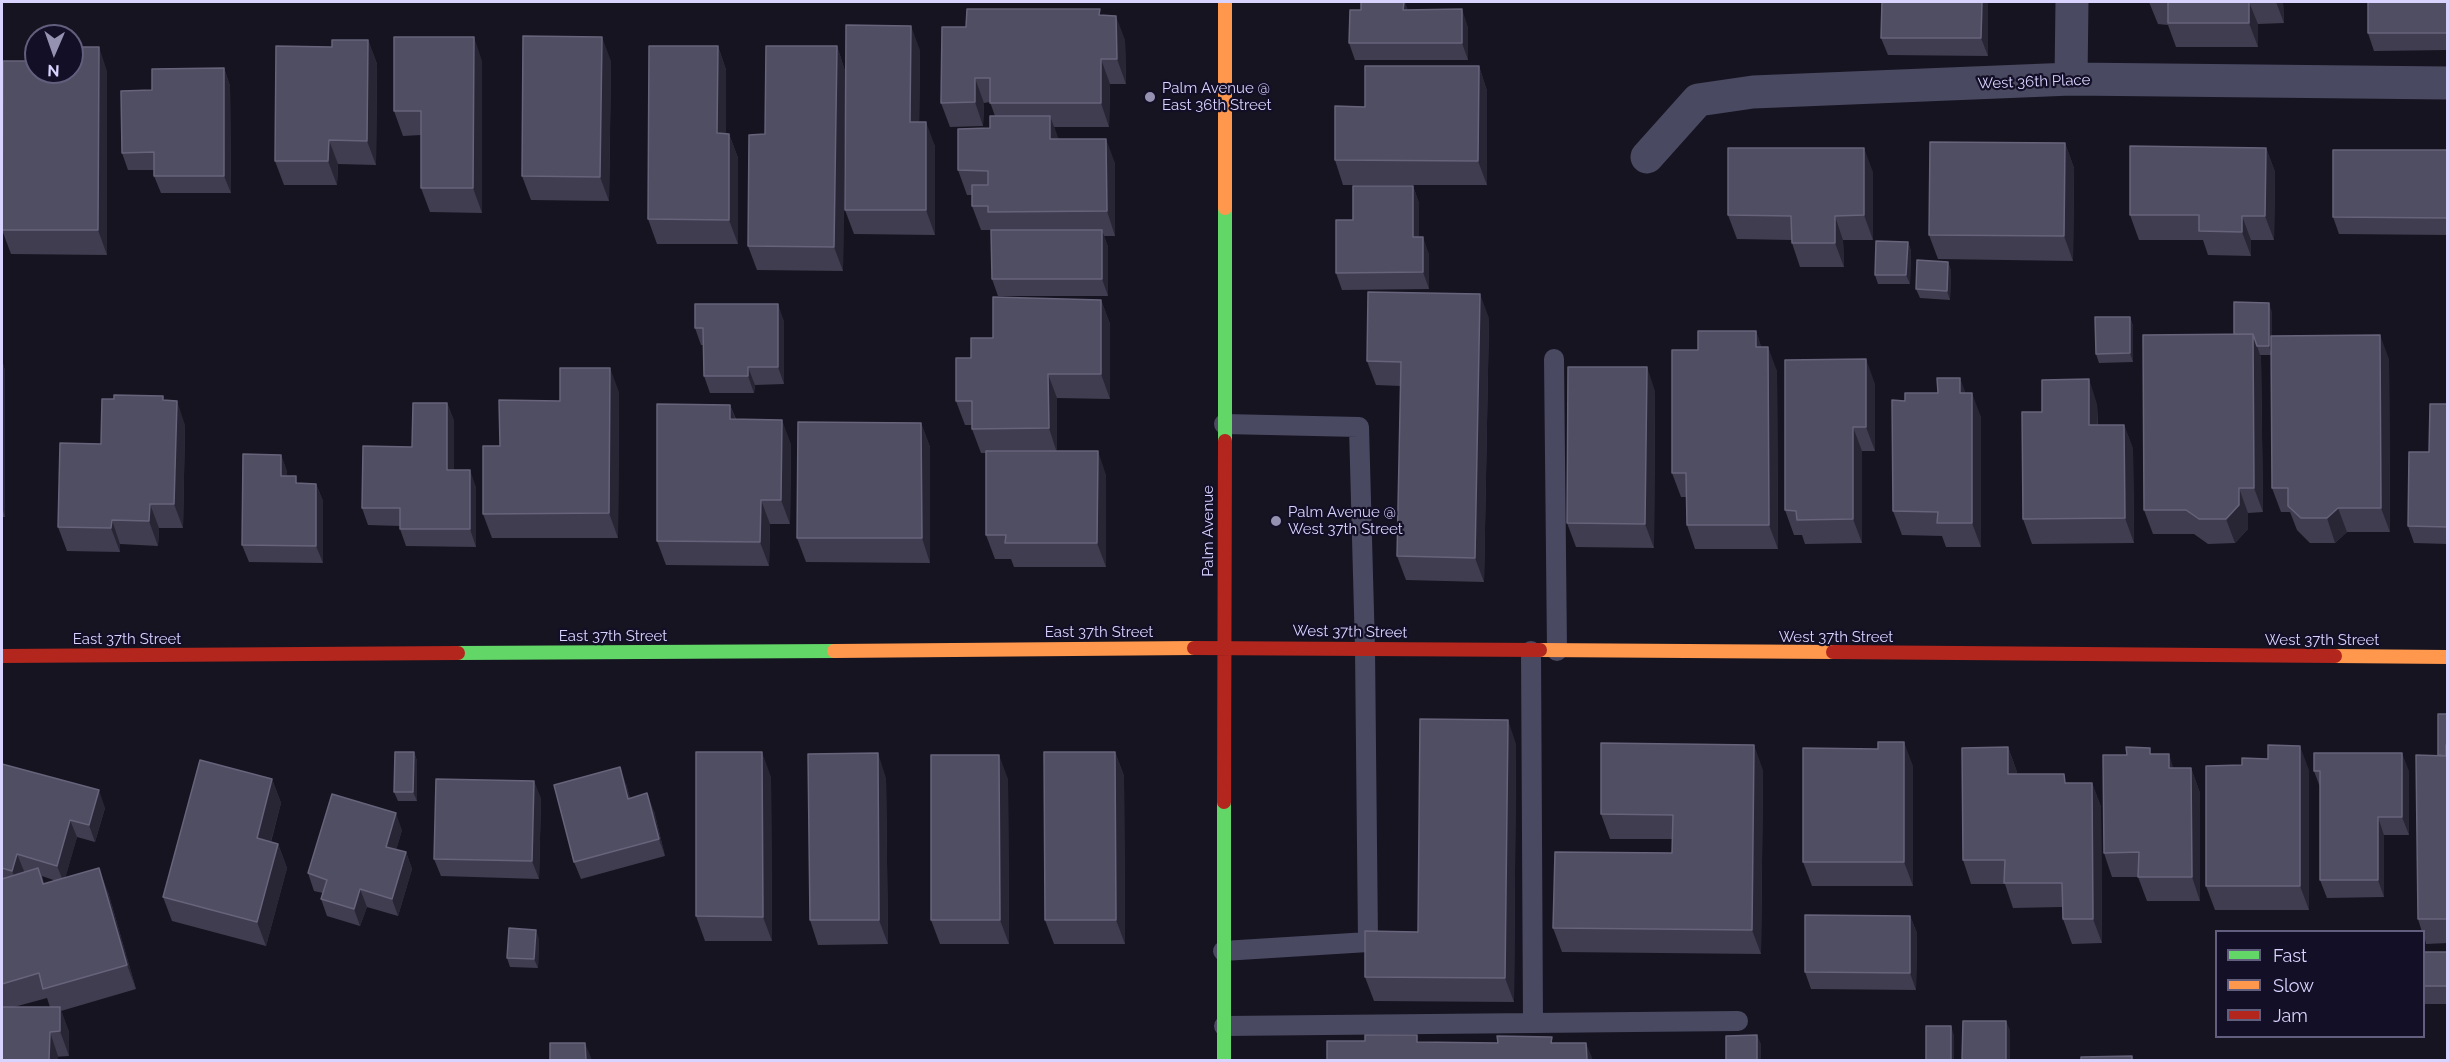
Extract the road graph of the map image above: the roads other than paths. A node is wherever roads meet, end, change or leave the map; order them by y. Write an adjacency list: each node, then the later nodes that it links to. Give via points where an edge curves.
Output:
1 (1225, 2): 7 (street, Palm Avenue)
2 (2072, 2): 3 (street)
3 (2071, 79): 4 (street, West 36th Place); 5 (street, West 36th Place, via 1753,92 1698,100)
4 (2448, 83)
5 (1647, 157)
6 (1554, 359): 11 (lane)
7 (1224, 423): 8 (street, Palm Avenue); 9 (lane, via 1359,427)
8 (1224, 648): 9 (street, West 37th Street); 12 (street, East 37th Street); 14 (street, Palm Avenue)
9 (1365, 649): 10 (street, West 37th Street); 14 (lane, via 1368,942)
10 (1531, 651): 11 (street, West 37th Street); 16 (lane)
11 (1557, 651): 13 (street, West 37th Street)
12 (2, 656)
13 (2448, 657)
14 (1224, 951): 17 (street, Palm Avenue)
15 (1738, 1021): 16 (lane)
16 (1533, 1023): 17 (lane)
17 (1224, 1026): 18 (street, Palm Avenue)
18 (1224, 1060)

